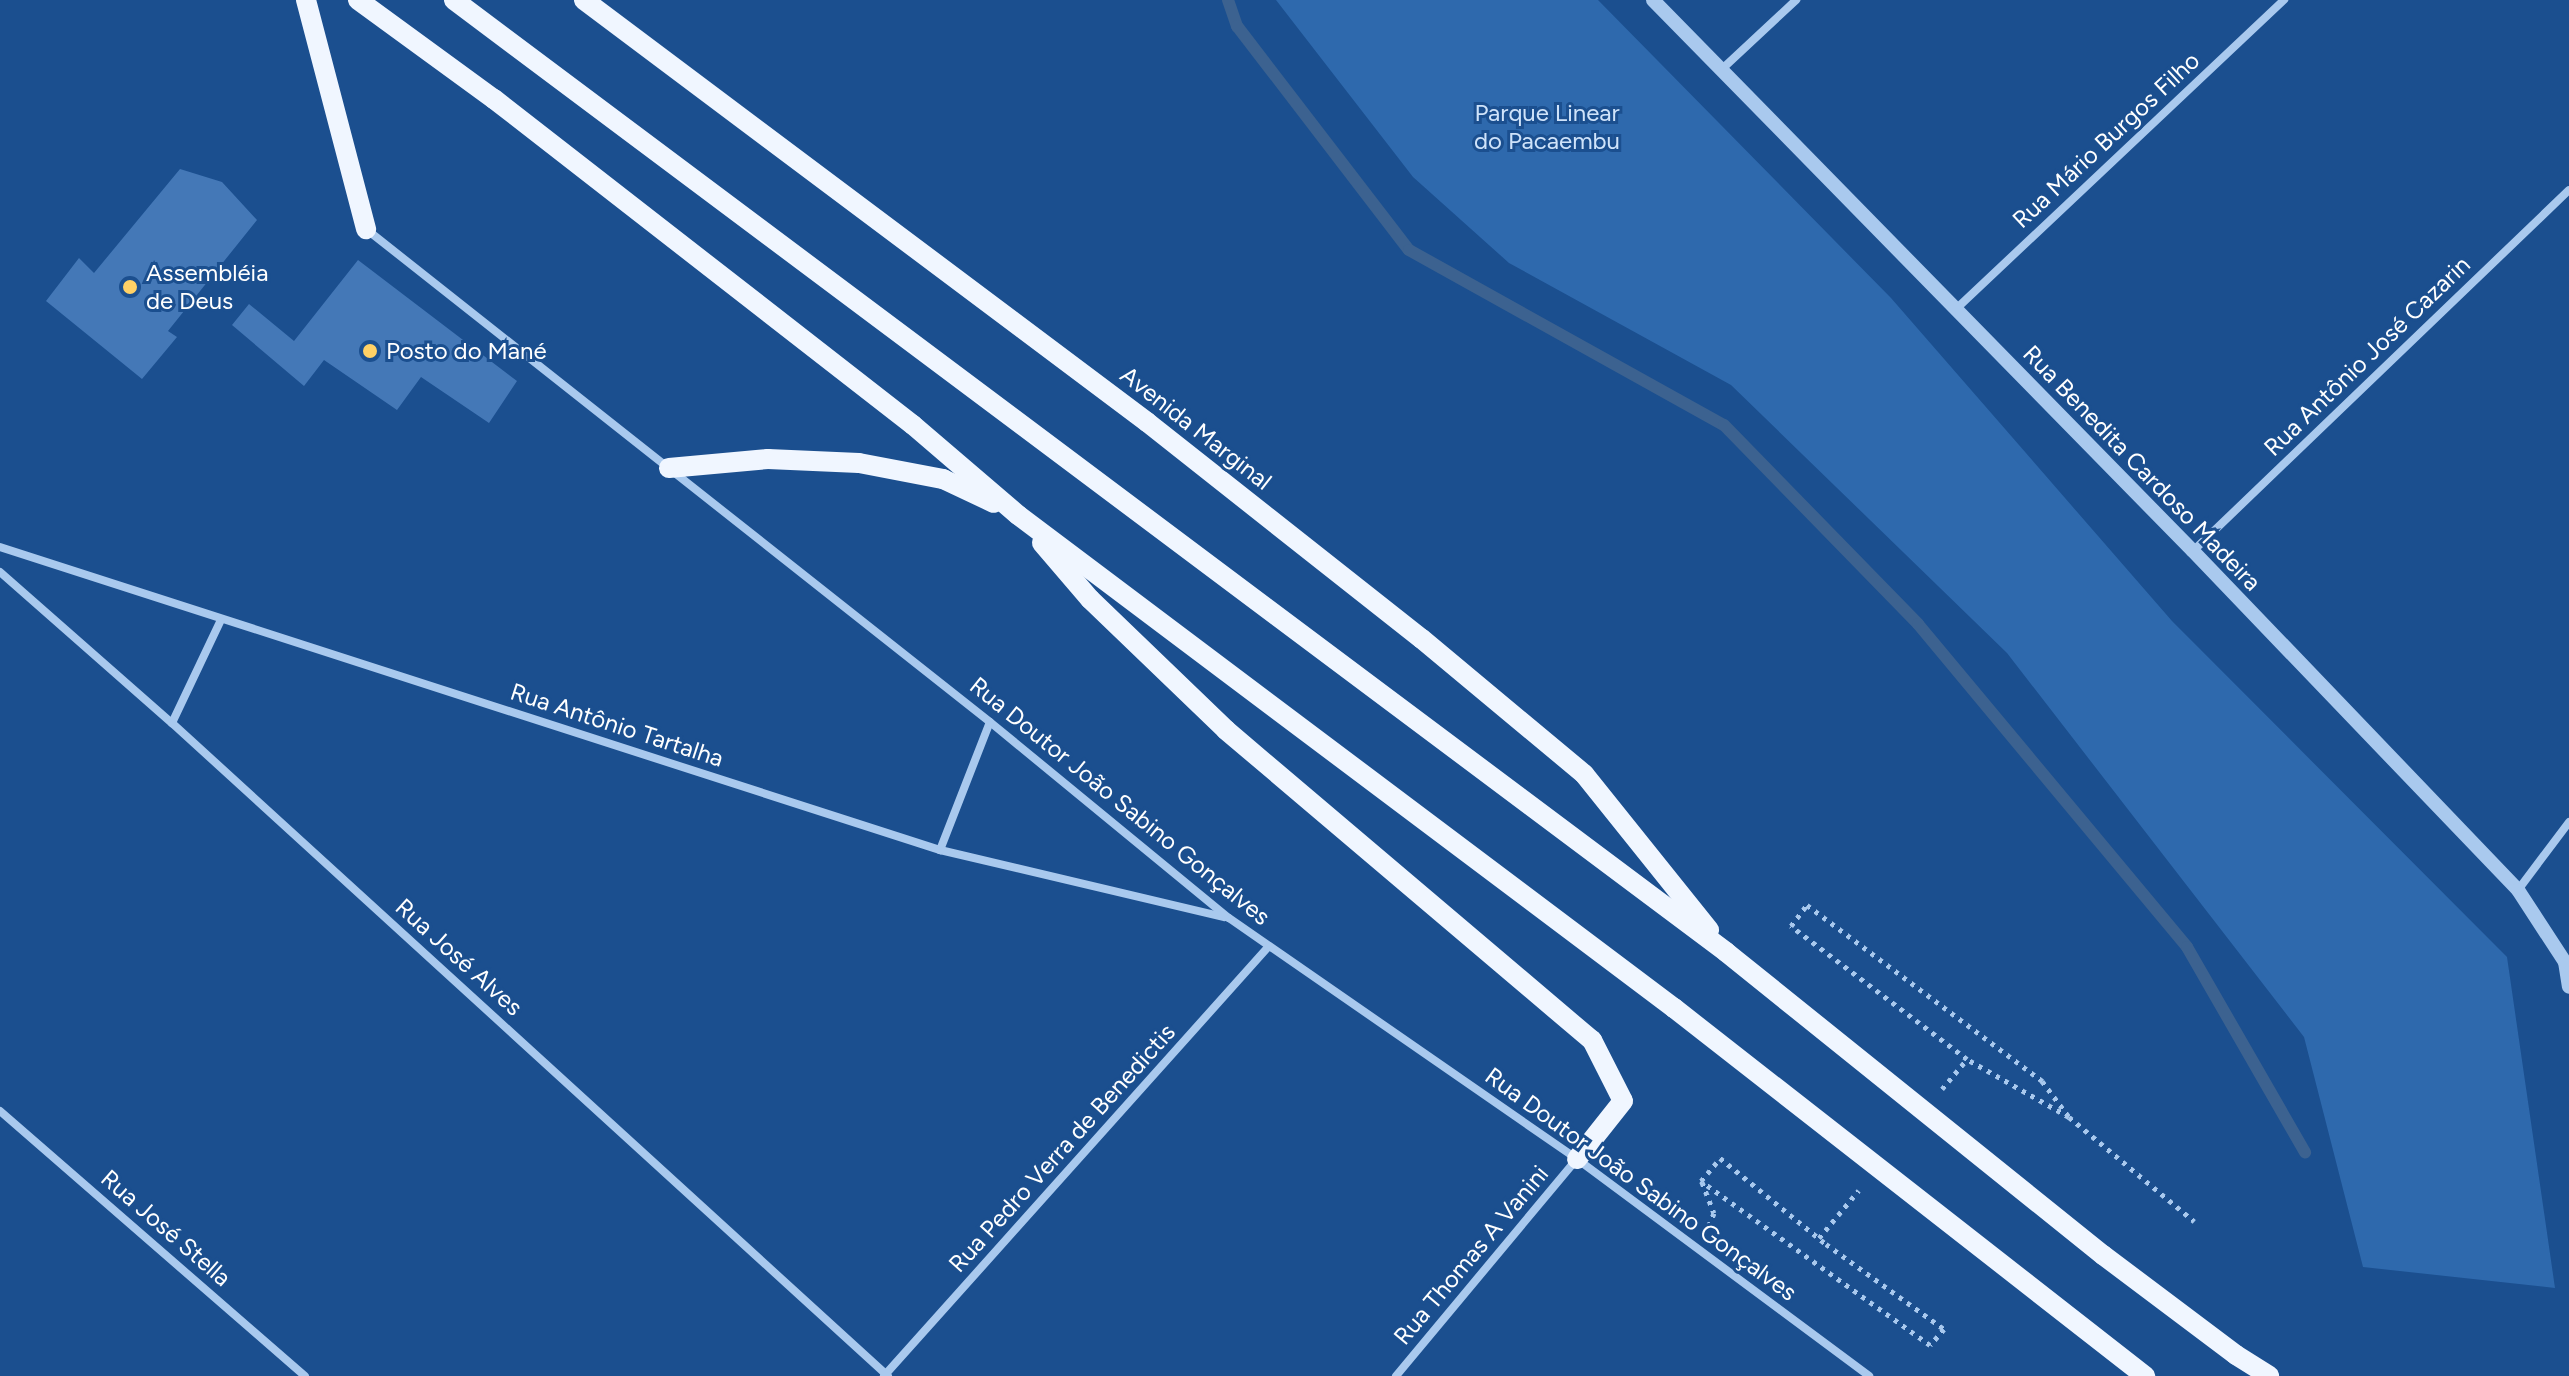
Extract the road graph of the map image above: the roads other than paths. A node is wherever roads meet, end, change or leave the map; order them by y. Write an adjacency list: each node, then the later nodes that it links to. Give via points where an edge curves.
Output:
1 (306, 0): 10 (main road)
2 (358, 0): 13 (main road, via 494,99 913,425)
3 (454, 0): 25 (main road)
4 (584, 0): 25 (main road, Avenida Marginal, via 1147,422 1515,716 1584,774)
5 (1653, 0): 8 (street, Rua Benedita Cardoso Madeira)
6 (1796, 0): 8 (street)
7 (2284, 0): 11 (street, Rua Mário Burgos Filho)
8 (1721, 70): 11 (street, Rua Benedita Cardoso Madeira)
9 (2569, 190): 15 (street, Rua Antônio José Cazarin)
10 (366, 229): 12 (street, Rua Doutor João Sabino Gonçalves)
11 (1956, 309): 15 (street, Rua Benedita Cardoso Madeira)
12 (669, 468): 13 (main road, via 768,459 859,463 943,479); 18 (street, Rua Doutor João Sabino Gonçalves)
13 (1018, 515): 28 (main road, via 1090,599 1226,730 1592,1040 1623,1101); 33 (main road, via 1674,1008)
14 (0, 547): 17 (street, Rua Antônio Tartalha)
15 (2193, 551): 22 (street, Rua Benedita Cardoso Madeira)
16 (0, 572): 19 (street, Rua José Alves)
17 (221, 620): 19 (street); 21 (street, Rua Antônio Tartalha)
18 (990, 722): 21 (street); 23 (street, Rua Doutor João Sabino Gonçalves)
19 (172, 723): 29 (street, Rua José Alves)
20 (2569, 822): 22 (street)
21 (940, 850): 23 (street, Rua Antônio Tartalha)
22 (2518, 890): 26 (street, Rua Benedita Cardoso Madeira, via 2565,962)
23 (1229, 918): 24 (street, Rua Doutor João Sabino Gonçalves)
24 (1269, 946): 28 (street, Rua Doutor João Sabino Gonçalves); 29 (street, Rua Pedro Verra de Benedictis)
25 (1726, 952): 34 (main road, via 2103,1255)
26 (2569, 987)
27 (0, 1111): 30 (street, Rua José Stella)
28 (1577, 1159): 31 (street, Rua Thomas A Vanini); 32 (street, Rua Doutor João Sabino Gonçalves)
29 (886, 1375)
30 (305, 1376)
31 (1396, 1376)
32 (1869, 1376)
33 (2145, 1376)
34 (2269, 1376)

